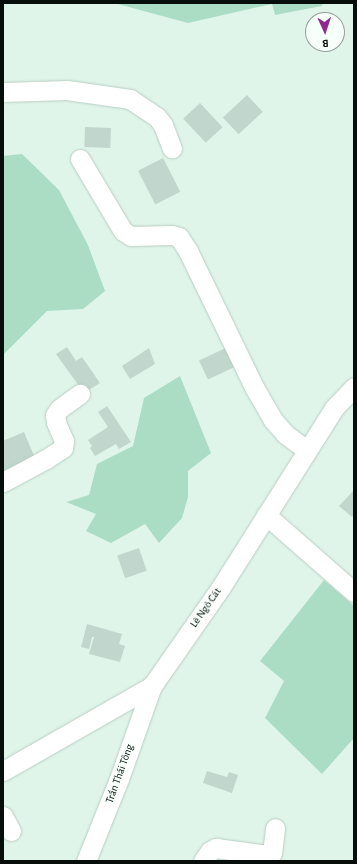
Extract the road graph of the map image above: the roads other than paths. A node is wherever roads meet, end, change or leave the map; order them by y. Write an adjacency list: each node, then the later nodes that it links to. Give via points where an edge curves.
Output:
1 (3, 92): 2 (street, via 67,90 130,99 157,117)
2 (172, 148)
3 (80, 159): 6 (street, via 123,231 131,236 179,237 273,420 285,434)
4 (354, 387): 6 (street, Lê Ngô Cát, via 334,408)
5 (80, 394): 7 (street, via 59,409 55,415 64,440 63,448 46,460)
6 (307, 450): 8 (street, Lê Ngô Cát)
7 (3, 482)
8 (266, 515): 9 (street); 10 (street, Lê Ngô Cát, via 221,587)
9 (354, 592)
10 (152, 686): 11 (street, Lê Ngô Cát); 13 (street, Trần Thái Tông)
11 (3, 771)
12 (275, 828): 14 (street, via 272,853 268,855 216,848 210,851)
13 (86, 861)
14 (203, 861)

